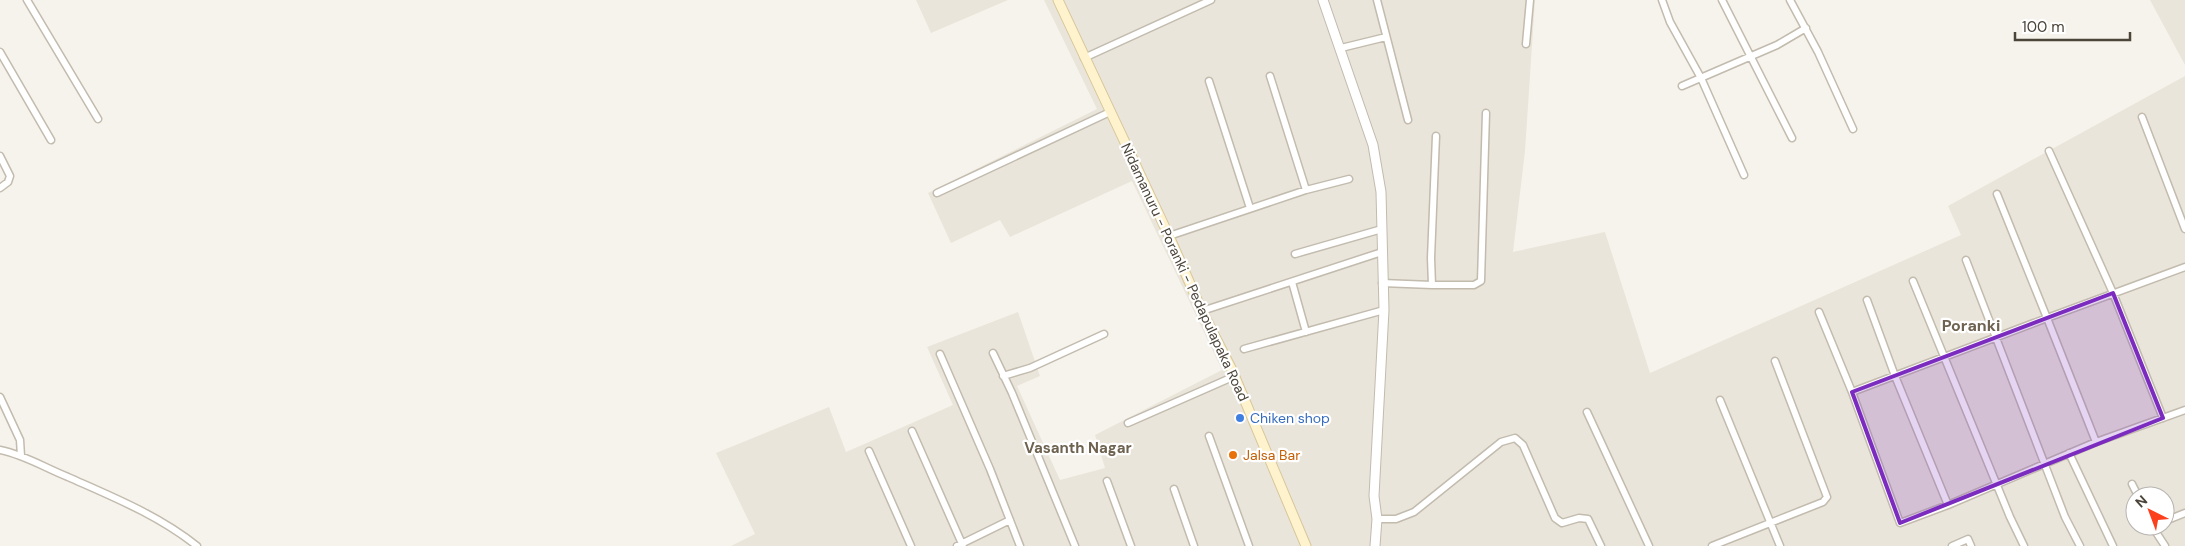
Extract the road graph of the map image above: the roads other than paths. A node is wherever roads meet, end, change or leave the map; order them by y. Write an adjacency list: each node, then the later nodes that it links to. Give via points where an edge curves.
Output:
1 (27, 0): 24 (street)
2 (1058, 0): 16 (main road, Nidamanuru - Poranki - Pedapulapaka Road)
3 (1212, 0): 16 (street)
4 (1323, 0): 13 (street)
5 (1377, 0): 11 (street)
6 (1530, 0): 12 (street)
7 (1662, 0): 18 (street, via 1670,22)
8 (1722, 0): 15 (street)
9 (1790, 0): 10 (street)
10 (1806, 28): 15 (street); 26 (street)
11 (1386, 37): 13 (street); 25 (street)
12 (1526, 44)
13 (1341, 48): 39 (street, via 1373,145 1381,192)
14 (0, 52): 29 (street)
15 (1750, 56): 18 (street); 28 (street)
16 (1084, 58): 21 (main road, Nidamanuru - Poranki - Pedapulapaka Road)
17 (1270, 76): 35 (street)
18 (1701, 78): 20 (street); 32 (street)
19 (1210, 81): 38 (street)
20 (1682, 86)
21 (1110, 112): 36 (street); 41 (main road, Nidamanuru - Poranki - Pedapulapaka Road)
22 (1486, 113): 49 (street, via 1481,281 1474,285)
23 (2142, 117): 40 (street)
24 (98, 119)
25 (1408, 120)
26 (1853, 129)
27 (1436, 136): 49 (street)
28 (1792, 138)
29 (51, 140)
30 (2049, 151): 50 (street)
31 (0, 156): 34 (street, via 10,176)
32 (1744, 175)
33 (1349, 179): 35 (street)
34 (0, 188)
35 (1306, 190): 38 (street)
36 (937, 193)
37 (1997, 194): 55 (street)
38 (1250, 208): 41 (street)
39 (1382, 229): 42 (street); 43 (street)
40 (2185, 229)
41 (1169, 236): 53 (main road, Nidamanuru - Poranki - Pedapulapaka Road)
42 (1382, 252): 47 (street); 48 (street)
43 (1295, 254)
44 (1966, 260): 58 (street)
45 (2185, 266): 50 (street)
46 (1913, 281): 62 (street)
47 (1292, 282): 53 (street); 56 (street)
48 (1382, 283): 49 (street); 52 (street)
49 (1432, 285)
50 (2113, 293): 55 (street); 72 (street)
51 (1867, 300): 66 (street)
52 (1384, 310): 56 (street); 86 (street, via 1374,496)
53 (1202, 311): 65 (main road, Nidamanuru - Poranki - Pedapulapaka Road)
54 (1819, 312): 67 (street)
55 (2047, 318): 58 (street); 76 (street)
56 (1306, 332): 59 (street)
57 (1104, 334): 64 (street, via 1030,368)
58 (1996, 339): 62 (street); 81 (street)
59 (1244, 349)
60 (993, 353): 64 (street)
61 (940, 354): 87 (street)
62 (1945, 356): 66 (street); 83 (street)
63 (1775, 361): 88 (street, via 1827,494 1823,502)
64 (1004, 376): 93 (street)
65 (1235, 376): 73 (street); 97 (main road, Nidamanuru - Poranki - Pedapulapaka Road)
66 (1895, 376): 67 (street); 85 (street)
67 (1852, 392): 85 (street, via 1900,523)
68 (0, 397): 80 (street, via 20,440)
69 (1720, 400): 88 (street)
70 (2185, 410): 72 (street)
71 (1587, 412): 100 (street)
72 (2163, 418): 76 (street)
73 (1128, 423)
74 (912, 431): 89 (street)
75 (1209, 436): 96 (street)
76 (2096, 442): 79 (street)
77 (0, 450): 80 (street)
78 (870, 451): 91 (street)
79 (2069, 453): 81 (street); 107 (street)
80 (21, 456): 90 (street, via 122,500 173,528)
81 (2045, 463): 83 (street); 106 (street, via 2065,517)
82 (1107, 481): 94 (street)
83 (1996, 483): 85 (street); 105 (street)
84 (1174, 489): 95 (street)
85 (1948, 505)
86 (1377, 519): 98 (street); 99 (street, via 1396,519 1414,512 1501,442 1514,438 1523,445 1555,518 1562,523 1588,519)
87 (1010, 520): 89 (street); 92 (street)
88 (1770, 522): 101 (street); 102 (street)
89 (961, 545)
90 (197, 546)
91 (911, 546)
92 (1020, 546)
93 (1075, 546)
94 (1131, 546)
95 (1194, 546)
96 (1249, 546)
97 (1306, 546)
98 (1375, 546)
99 (1601, 546)
100 (1649, 546)
101 (1712, 546)
102 (1780, 546)
103 (1952, 546): 104 (street, via 1968,539)
104 (1971, 546)
105 (2024, 546)
106 (2080, 546)
107 (2113, 546)

